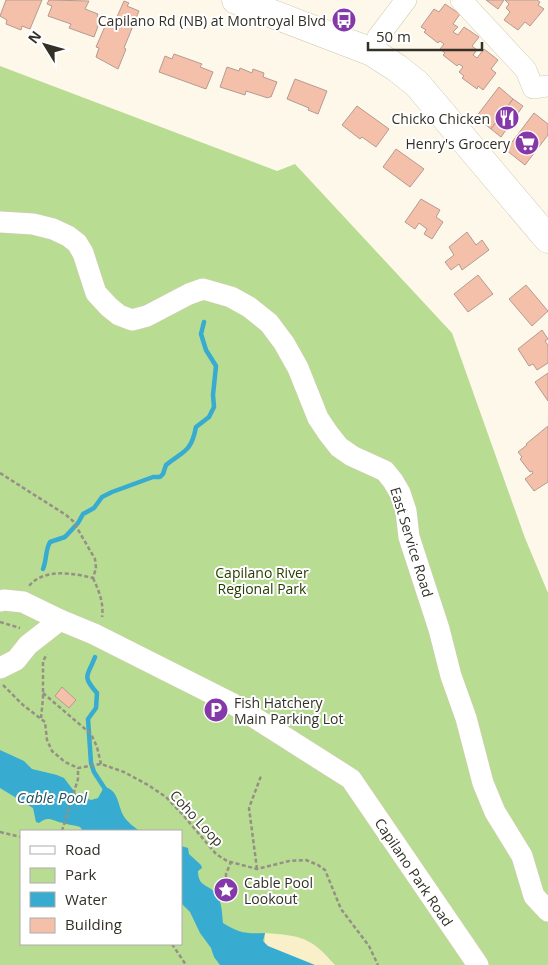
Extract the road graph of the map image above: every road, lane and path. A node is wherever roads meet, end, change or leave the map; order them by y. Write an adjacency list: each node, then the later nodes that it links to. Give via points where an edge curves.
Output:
1 (236, 0): 4 (main road)
2 (406, 0): 4 (street, via 378,37)
3 (461, 0): 5 (street, via 526,70 533,88)
4 (372, 52): 7 (main road, via 417,84)
5 (548, 86)
6 (0, 222): 29 (street, East Service Road, via 33,224 68,236 83,253 96,293 119,315 132,320 147,316 203,289 231,297 249,307 284,343 328,433 352,456 385,471 400,493 409,537 483,783 495,812 522,856 534,896)
7 (548, 239)
8 (0, 473): 9 (path, via 73,521 95,559)
9 (93, 578): 10 (path, via 59,574 45,576); 15 (path, via 103,609 100,626)
10 (30, 585)
11 (0, 602): 12 (street, via 23,602)
12 (60, 620): 15 (street); 17 (street)
13 (0, 622): 14 (path)
14 (22, 628)
15 (94, 634): 33 (street, Capilano Park Road, via 233,704 351,779)
16 (51, 647): 18 (path, via 43,661)
17 (1, 672): 19 (path, via 2,684)
18 (43, 693): 19 (path); 20 (path, via 92,737)
19 (41, 718): 21 (path, via 52,751)
20 (100, 764): 21 (path, Coho Loop); 26 (path, Coho Loop, via 119,770 166,797 216,854)
21 (78, 768): 23 (path, via 78,779)
22 (261, 776): 27 (path, via 249,808)
23 (62, 830)
24 (0, 832): 25 (path)
25 (20, 836)
26 (231, 862): 27 (path, Coho Loop); 28 (path, via 226,874)
27 (257, 869): 32 (path, Coho Loop, via 289,861 306,860 318,864 330,879 341,909)
28 (226, 890)
29 (548, 910)
30 (173, 945): 31 (path)
31 (186, 965)
32 (378, 965)
33 (478, 965)

